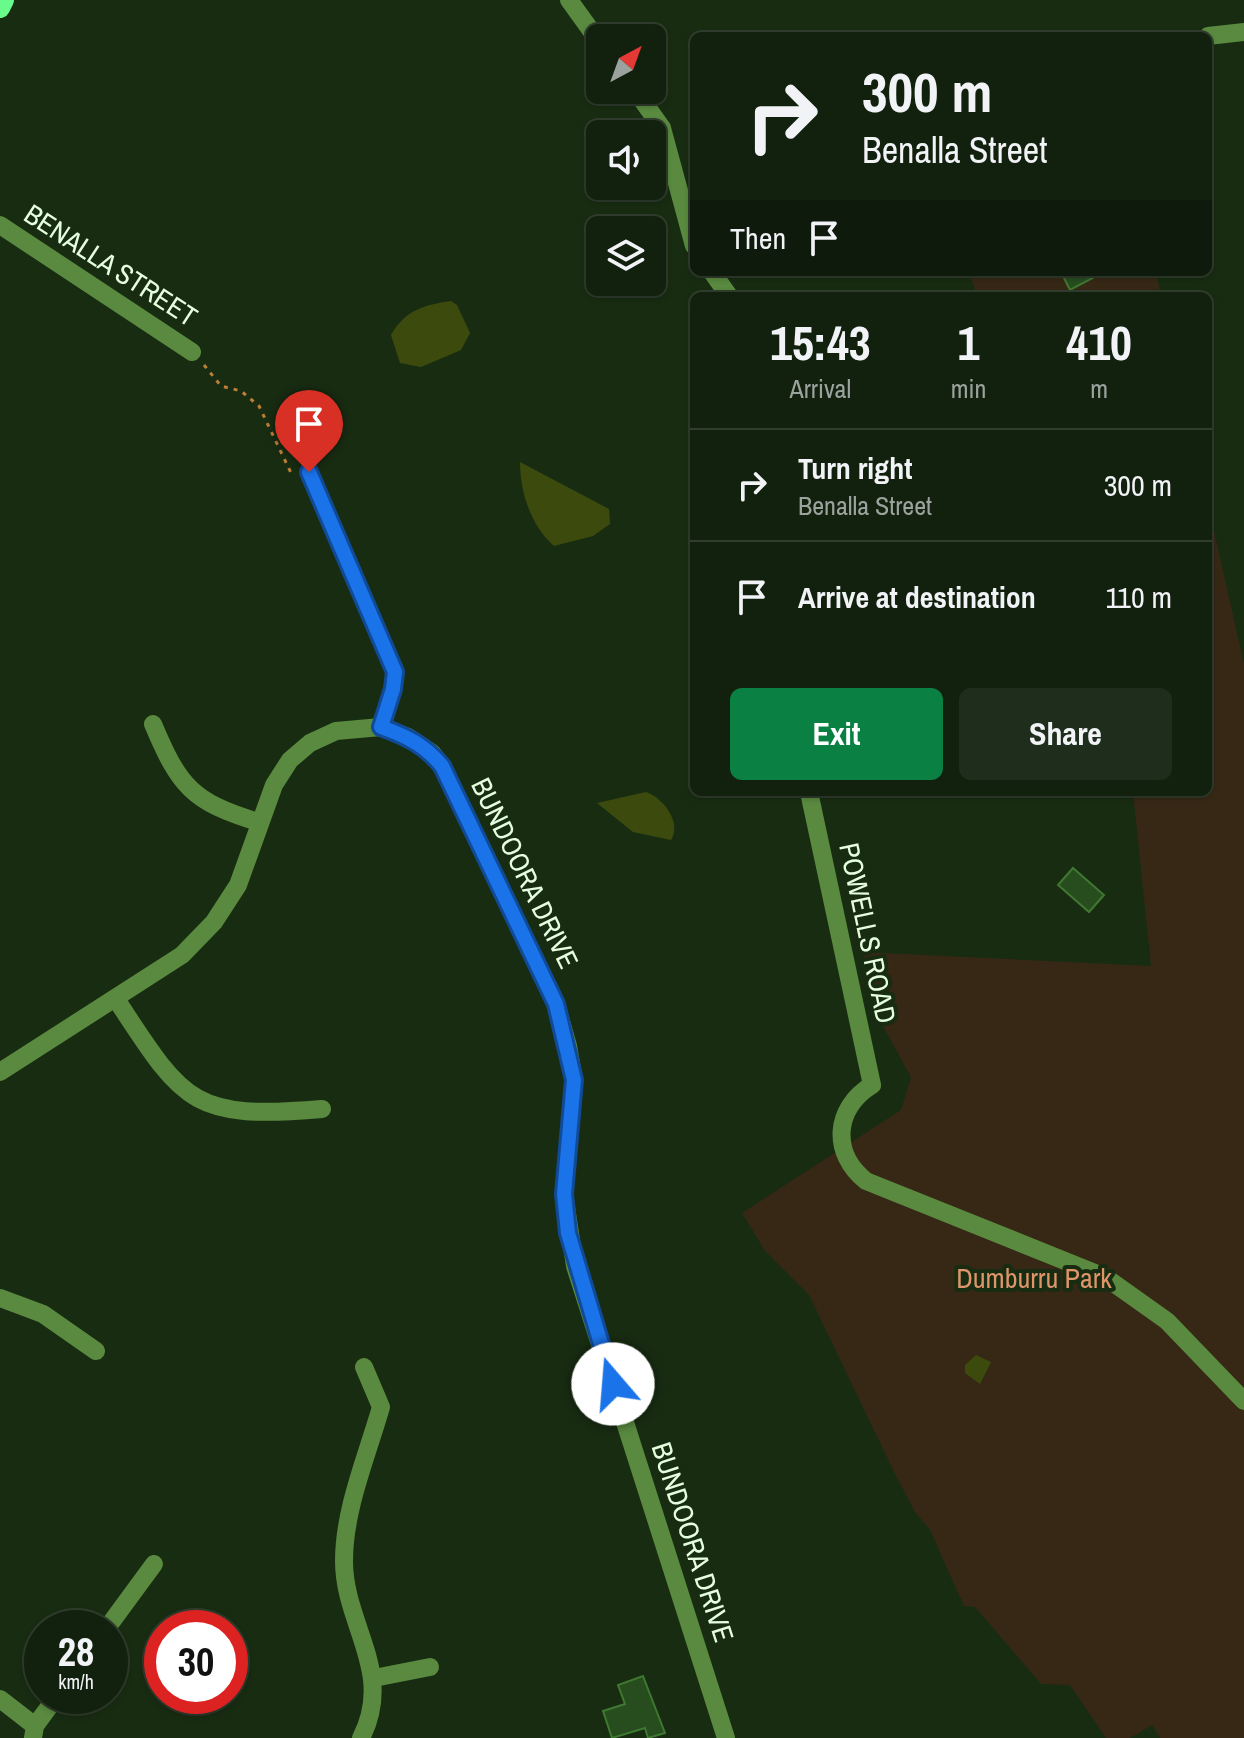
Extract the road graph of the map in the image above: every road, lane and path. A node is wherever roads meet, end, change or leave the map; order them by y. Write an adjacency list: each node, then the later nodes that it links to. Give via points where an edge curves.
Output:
1 (4, 0): 3 (main road)
2 (569, 0): 4 (street)
3 (0, 8)
4 (586, 24)
5 (1244, 32): 6 (street)
6 (1212, 36)
7 (645, 104): 9 (street, via 662,128)
8 (0, 225): 10 (street, BENALLA STREET)
9 (690, 231)
10 (192, 352): 11 (path, via 221,386 241,391 259,406 292,475)
11 (310, 475): 13 (street, via 395,672)
12 (153, 724): 15 (street, via 170,766 188,790 226,812)
13 (381, 727): 15 (street, BUNDOORA DRIVE, via 357,726 310,743 290,760); 31 (street, BUNDOORA DRIVE, via 408,737 442,766 556,1004 574,1080 564,1194 575,1266)
14 (810, 796): 22 (street, POWELLS ROAD, via 872,1085 856,1095 842,1127 841,1145 851,1168 866,1181 1105,1277 1167,1321)
15 (258, 822): 16 (street, BUNDOORA DRIVE, via 238,885 214,922 182,955)
16 (116, 999): 17 (street, BUNDOORA DRIVE); 18 (street, via 163,1070 200,1101 243,1112)
17 (4, 1063)
18 (322, 1109)
19 (0, 1298): 20 (street, via 43,1314)
20 (96, 1351)
21 (364, 1367): 26 (street, via 381,1407 347,1522 344,1563)
22 (1244, 1401)
23 (154, 1564): 24 (street)
24 (120, 1610)
25 (430, 1667): 26 (street)
26 (374, 1678): 30 (street, via 373,1703)
27 (0, 1699): 29 (street)
28 (46, 1714): 29 (street)
29 (34, 1732)
30 (361, 1738)
31 (726, 1738)

